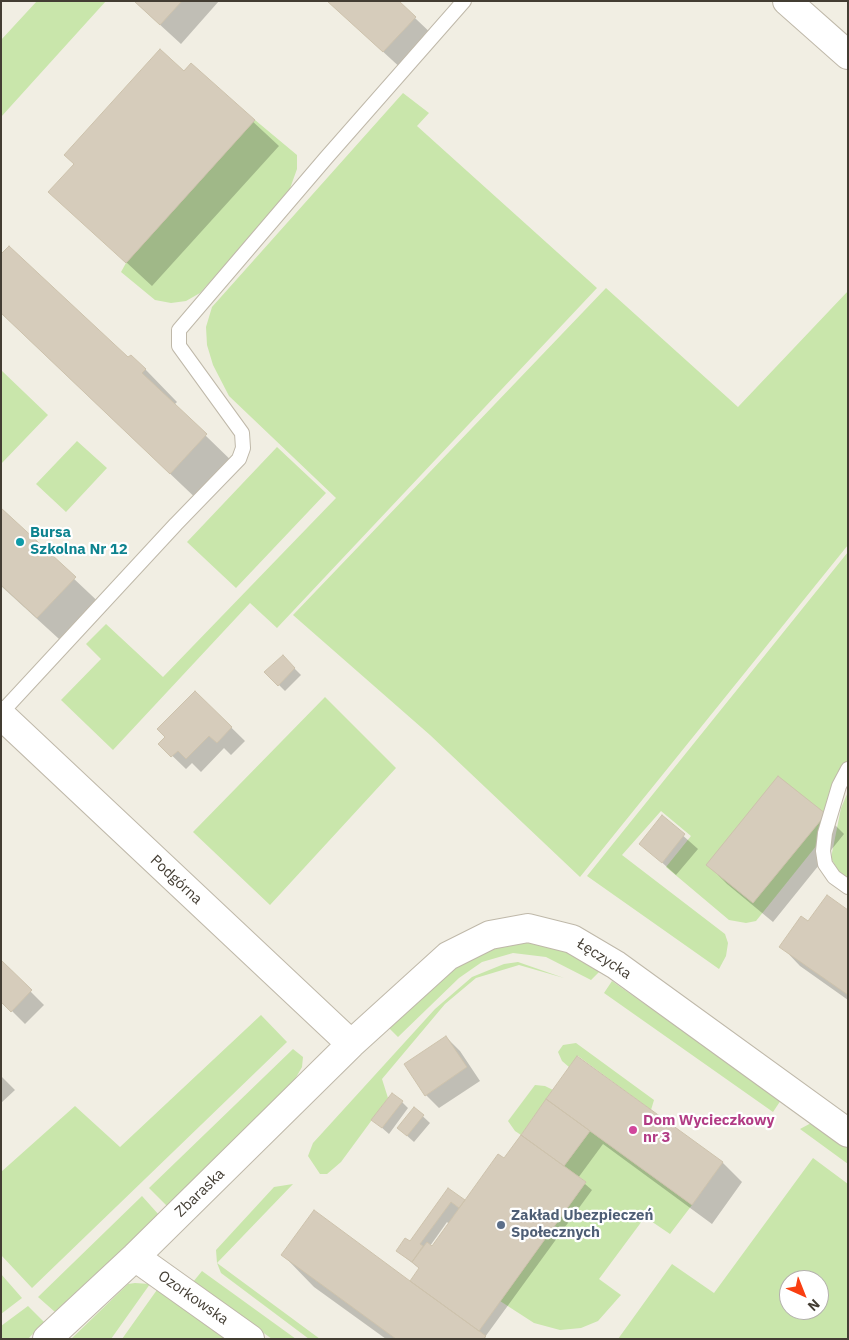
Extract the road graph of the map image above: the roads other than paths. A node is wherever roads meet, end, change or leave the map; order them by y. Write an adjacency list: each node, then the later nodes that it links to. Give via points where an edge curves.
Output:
1 (464, 1): 4 (lane, via 179,330 179,346 242,433 239,459)
2 (787, 1): 3 (street)
3 (847, 53)
4 (1, 714): 7 (street, Podgórna)
5 (848, 769): 6 (lane, via 825,833 823,851 825,864 834,877)
6 (848, 887)
7 (351, 1044): 8 (street, Łęczycka, via 448,956 490,935 528,928 572,939 605,958); 9 (street, Zbaraska)
8 (848, 1133)
9 (135, 1257): 10 (street, Zbaraska); 11 (street, Ozorkowska)
10 (47, 1339)
11 (250, 1339)

